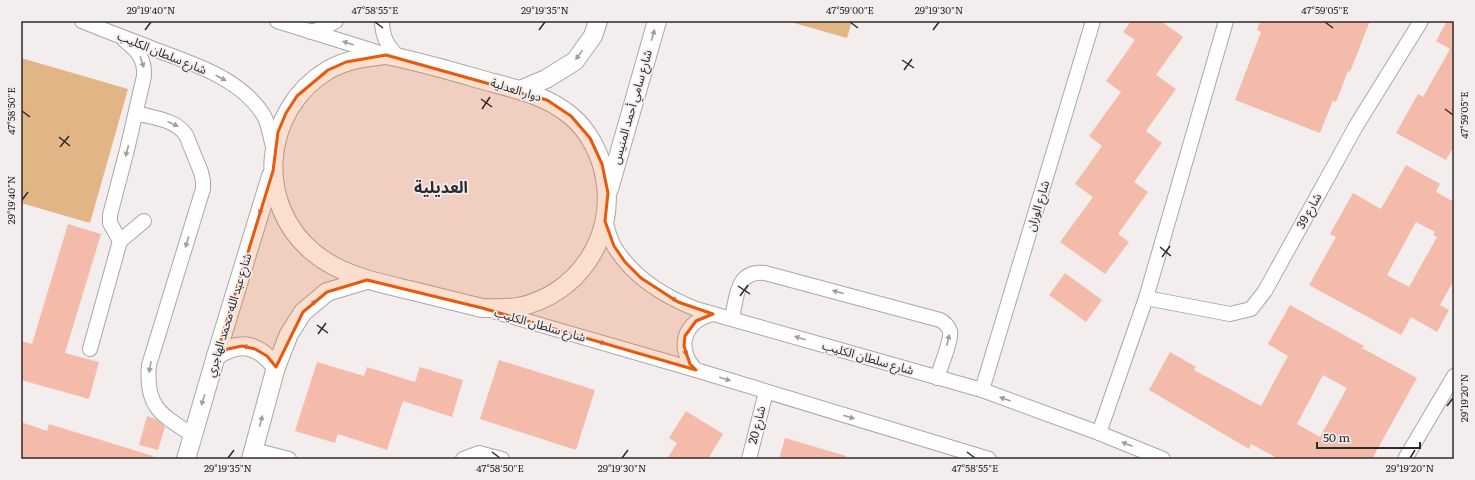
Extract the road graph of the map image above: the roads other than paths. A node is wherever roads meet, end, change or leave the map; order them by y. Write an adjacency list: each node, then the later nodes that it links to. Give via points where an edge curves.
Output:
1 (82, 21): 11 (street, شارع سلطان الكليب)
2 (277, 21): 10 (street)
3 (336, 21): 10 (street)
4 (382, 21): 12 (street, via 382,32)
5 (598, 21): 13 (main road, one-way to 13, via 593,36 575,61 546,79)
6 (657, 21): 17 (main road, شارع سامي أحمد المنيس, one-way to 6)
7 (1093, 21): 32 (street, شارع الوزان)
8 (1226, 21): 22 (street)
9 (1421, 21): 22 (street, شارع 39, via 1356,126 1264,291 1251,309 1230,314)
10 (311, 32): 12 (street, one-way to 10)
11 (116, 35): 14 (street, one-way to 14, via 133,46 144,65); 15 (street, شارع سلطان الكليب, one-way to 15, via 194,64 244,92 265,117)
12 (393, 56): 13 (main road, دوار العدلية); 15 (main road, دوار العدلية, via 366,56 346,62 328,70 312,82 286,113)
13 (520, 90): 17 (main road, دوار العدلية, via 548,100 571,116 590,138 602,164)
14 (136, 113): 20 (street, one-way to 20, via 110,215 110,223); 35 (street, one-way to 35, via 171,123 182,130 203,181 203,189 149,365 148,378 151,394 158,409 165,417)
15 (274, 151): 16 (main road, دوار العدلية)
16 (273, 171): 21 (main road, دوار العدلية, via 275,190 281,208 300,240 330,264); 27 (main road, شارع عبد الله محمد الهاجري, one-way to 27)
17 (608, 193): 19 (main road, دوار العدلية)
18 (144, 221): 20 (street)
19 (605, 221): 23 (main road, دوار العدلية, via 592,255 568,283 553,294 519,307); 24 (street, شارع سلطان الكليب, one-way to 19, via 678,302 640,278 614,246)
20 (120, 241): 26 (street)
21 (367, 280): 23 (main road, دوار العدلية); 28 (main road, one-way to 21, via 289,334 302,312 327,292)
22 (1146, 298): 34 (street)
23 (482, 308): 29 (street, شارع سلطان الكليب, one-way to 29)
24 (714, 314): 25 (street, شارع سلطان الكليب); 29 (street, one-way to 29, via 696,321 685,336 686,355)
25 (732, 318): 31 (street, شارع سلطان الكليب, one-way to 25); 31 (street, one-way to 25, via 950,332 940,320 756,272 742,281)
26 (90, 349)
27 (216, 356): 28 (main road, one-way to 27, via 261,352 242,346 228,348); 35 (main road, شارع عبد الله محمد الهاجري, one-way to 35)
28 (276, 367): 36 (main road, one-way to 28)
29 (696, 370): 33 (street, شارع سلطان الكليب, one-way to 33)
30 (1454, 376): 44 (street)
31 (937, 378): 32 (street, شارع سلطان الكليب)
32 (982, 390): 34 (street, شارع سلطان الكليب, one-way to 32)
33 (766, 392): 37 (street, شارع سلطان الكليب, one-way to 37); 42 (street, شارع 20)
34 (1099, 433): 43 (street, شارع سلطان الكليب, one-way to 34)
35 (193, 435): 38 (main road, شارع عبد الله محمد الهاجري)
36 (253, 454): 39 (street)
37 (984, 458)
38 (186, 459)
39 (289, 459)
40 (463, 459): 41 (street, via 478,453)
41 (502, 459)
42 (749, 459)
43 (1163, 459)
44 (1404, 459)

